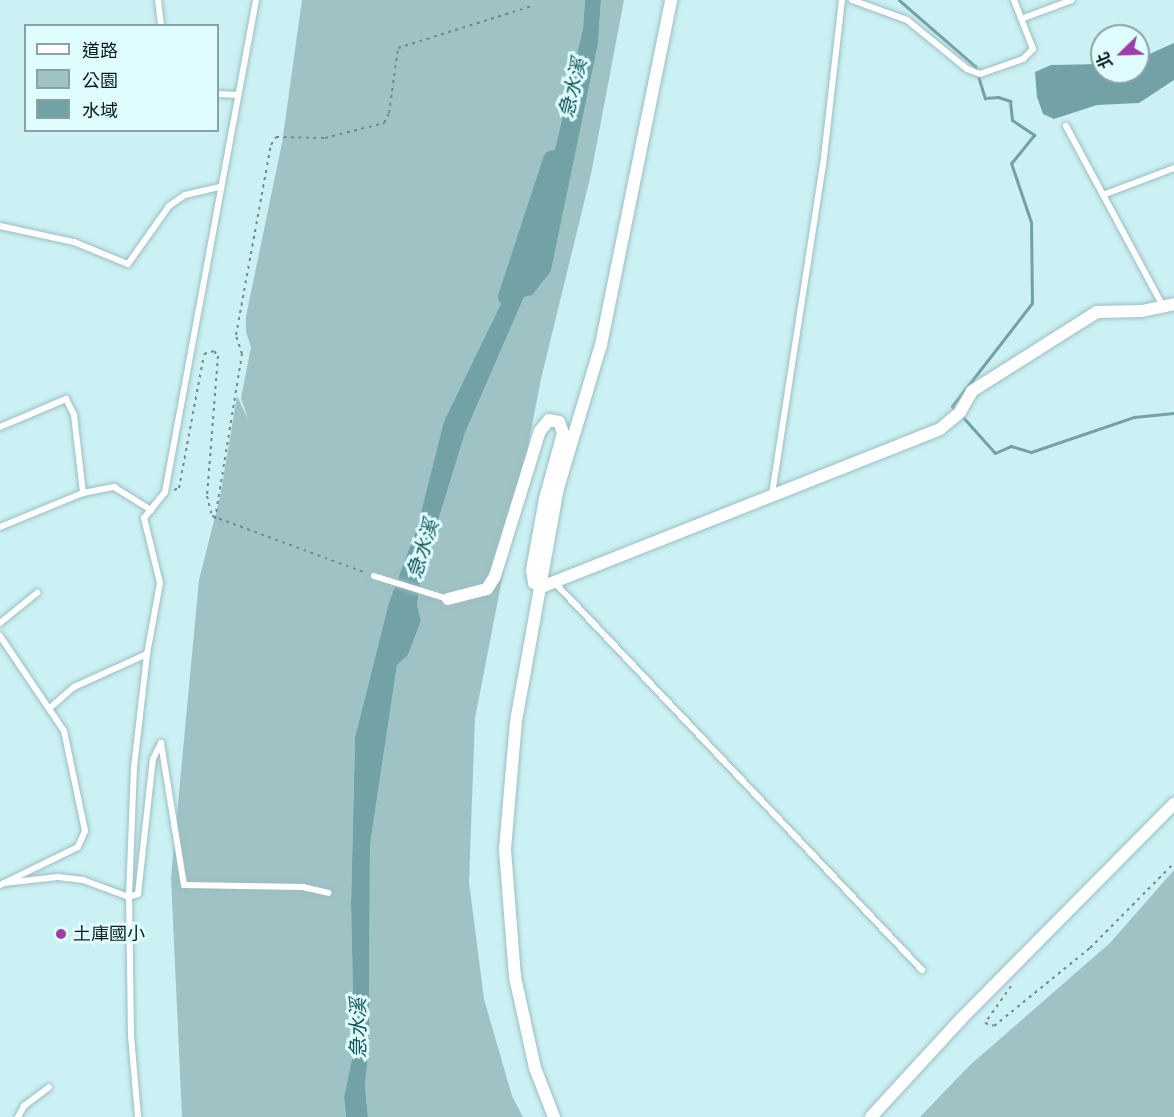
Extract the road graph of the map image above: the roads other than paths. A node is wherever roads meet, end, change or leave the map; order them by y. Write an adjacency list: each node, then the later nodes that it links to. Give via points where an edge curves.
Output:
1 (158, 0): 9 (lane)
2 (256, 0): 11 (lane)
3 (671, 0): 24 (street, via 601,345 558,488)
4 (842, 0): 20 (lane, via 823,166)
5 (852, 0): 8 (lane, via 907,20 967,69 980,74 1023,59 1033,49)
6 (1014, 0): 8 (lane)
7 (1072, 0): 8 (lane)
8 (1022, 19)
9 (161, 24)
10 (219, 93): 11 (lane)
11 (237, 95): 14 (lane)
12 (1066, 126): 15 (lane)
13 (1174, 168): 15 (lane)
14 (220, 187): 16 (lane, via 185,195 169,206 128,264 74,242); 21 (lane, via 165,492)
15 (1103, 195): 17 (lane)
16 (0, 226)
17 (1168, 305): 20 (street, via 1097,312 972,391 960,412 940,429)
18 (0, 427): 19 (lane, via 66,399 74,415)
19 (83, 493): 21 (lane, via 114,487); 22 (lane)
20 (772, 498): 24 (street)
21 (151, 510): 29 (lane, via 144,518 146,535 160,583)
22 (0, 527)
23 (374, 576): 26 (lane)
24 (550, 585): 26 (street, via 534,583 532,570 563,433 559,422 549,420 540,431 495,576 486,589); 35 (lane); 39 (street, via 516,721 505,849 515,977 535,1068)
25 (37, 593): 27 (lane)
26 (448, 599)
27 (0, 623)
28 (0, 636): 30 (lane)
29 (147, 654): 30 (lane, via 74,687); 34 (lane, via 134,767)
30 (51, 706): 32 (lane, via 64,731 85,831 78,847)
31 (1174, 804): 40 (street, via 961,1019)
32 (2, 884): 34 (lane, via 75,879)
33 (328, 893): 34 (lane, via 303,887 184,885 161,743 153,759 138,894)
34 (129, 897): 38 (lane, via 131,1035)
35 (922, 970)
36 (48, 1088): 37 (lane, via 24,1106)
37 (18, 1117)
38 (138, 1117)
39 (554, 1117)
40 (871, 1117)

